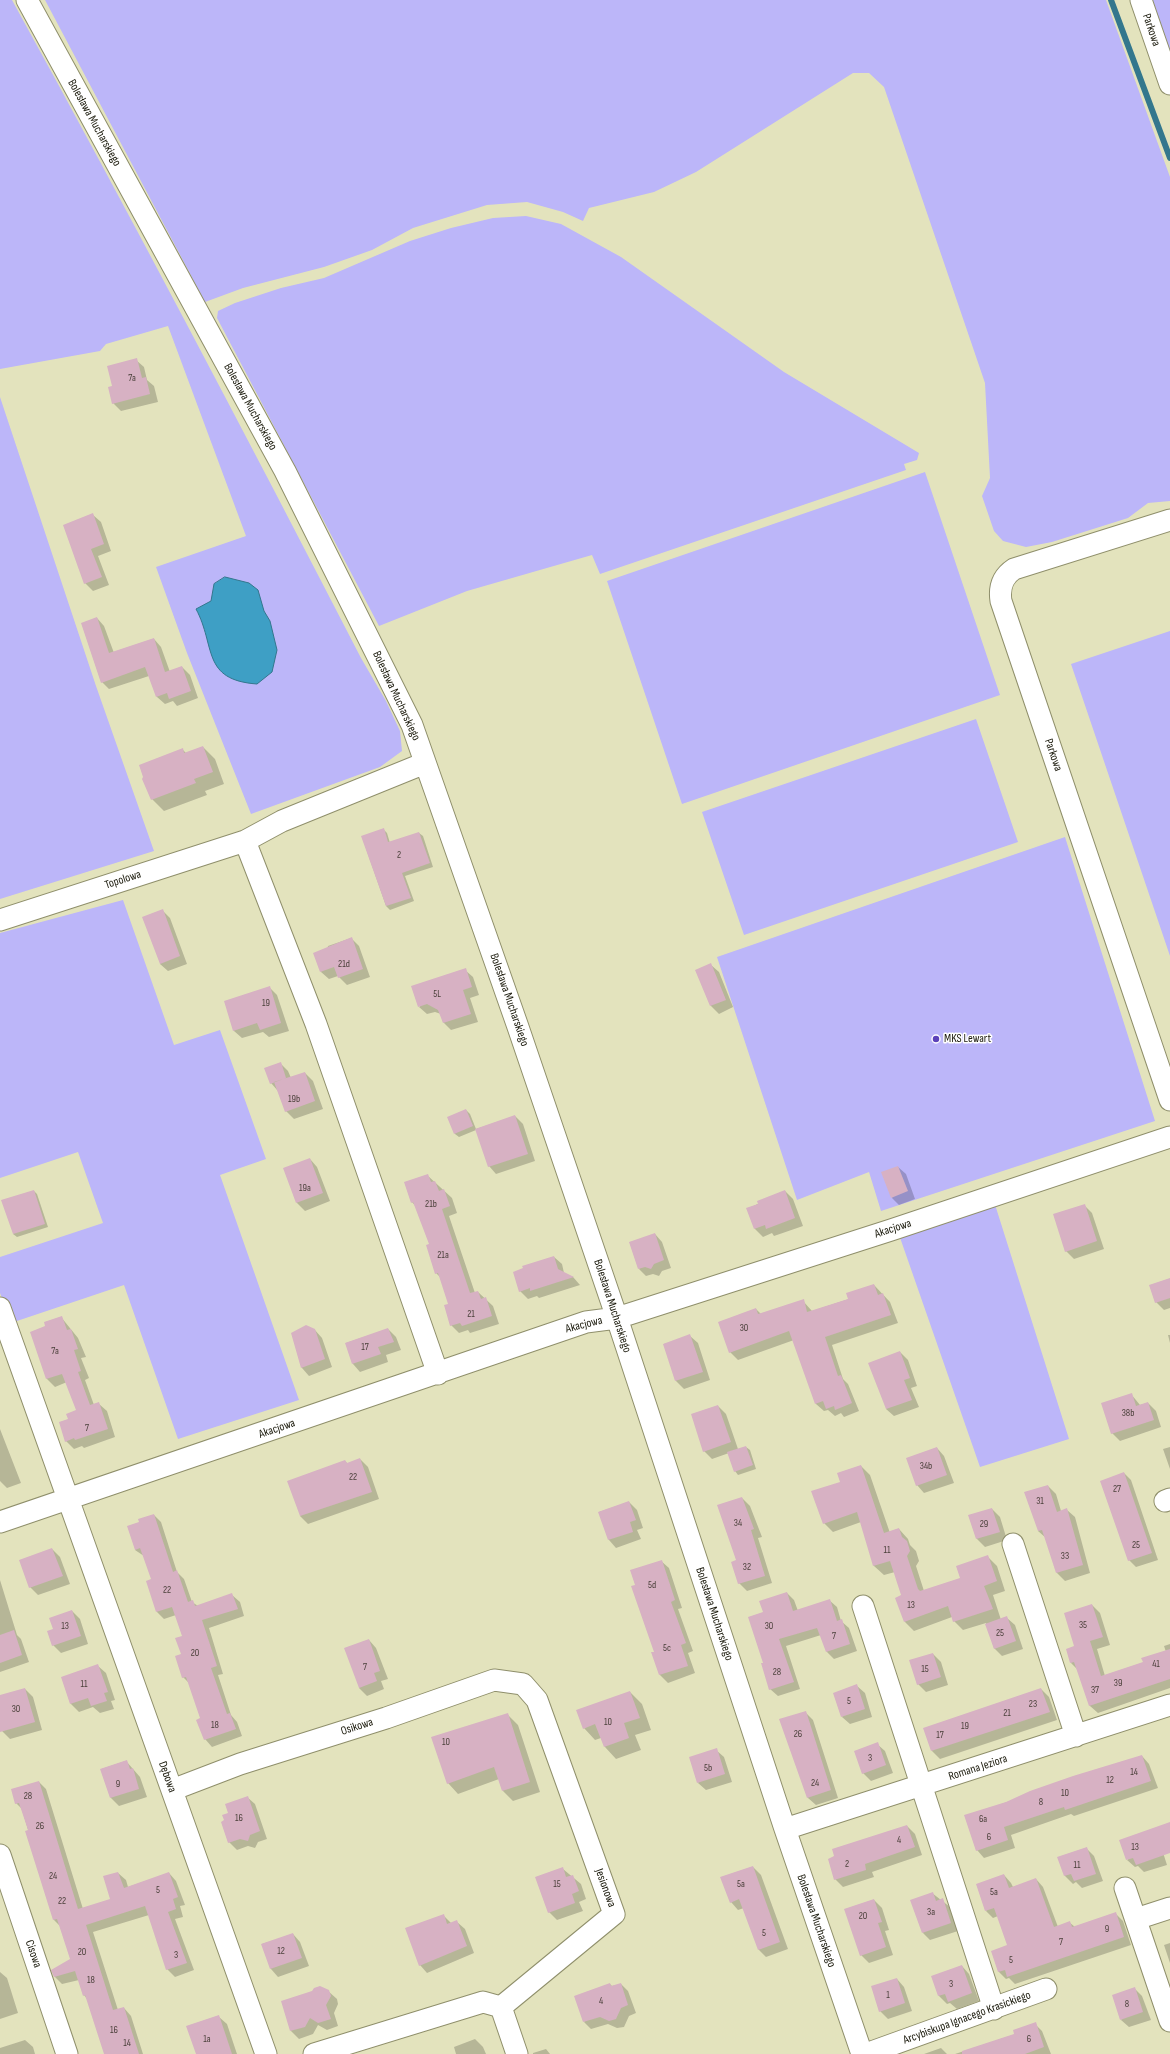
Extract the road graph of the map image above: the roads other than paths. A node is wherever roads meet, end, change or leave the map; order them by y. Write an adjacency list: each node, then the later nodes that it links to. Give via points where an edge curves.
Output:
1 (27, 0): 5 (street, Bolesława Mucharskiego, via 285,471 412,726)
2 (1140, 0): 3 (street, Parkowa)
3 (1170, 84)
4 (1170, 520): 8 (street, Parkowa, via 1014,569 1003,579 1000,594)
5 (425, 763): 6 (street, Topolowa, via 282,821); 11 (street, Bolesława Mucharskiego)
6 (245, 841): 7 (street, Topolowa); 12 (street, via 316,1024)
7 (0, 920)
8 (1170, 1100)
9 (1170, 1137): 11 (street, Akacjowa)
10 (0, 1308): 13 (street, Dębowa)
11 (617, 1318): 12 (street, Akacjowa, via 586,1322); 22 (street, Bolesława Mucharskiego)
12 (438, 1374): 13 (street, Akacjowa)
13 (68, 1500): 14 (street, Akacjowa); 21 (street, Dębowa)
14 (0, 1522)
15 (1013, 1544): 19 (street)
16 (863, 1606): 20 (street)
17 (537, 1700): 21 (street, Osikowa, via 523,1684 494,1680 386,1718 240,1764); 28 (street, Jesionowa, via 614,1914)
18 (1170, 1705): 19 (street, Romana Jeziora)
19 (1076, 1736): 20 (street, Romana Jeziora)
20 (920, 1786): 22 (street, Romana Jeziora); 29 (street)
21 (172, 1790): 32 (street, Dębowa)
22 (785, 1829): 35 (street, Bolesława Mucharskiego)
23 (0, 1855): 31 (street, Cisowa)
24 (1125, 1888): 26 (street)
25 (1170, 1908): 26 (street)
26 (1136, 1919): 30 (street)
27 (1046, 1989): 29 (street, Arcybiskupa Ignacego Krasickiego)
28 (501, 2007): 33 (street, via 483,2002); 34 (street)
29 (994, 2009): 36 (street, Arcybiskupa Ignacego Krasickiego)
30 (1170, 2021)
31 (67, 2054)
32 (266, 2054)
33 (314, 2054)
34 (517, 2054)
35 (862, 2054)
36 (866, 2054)

